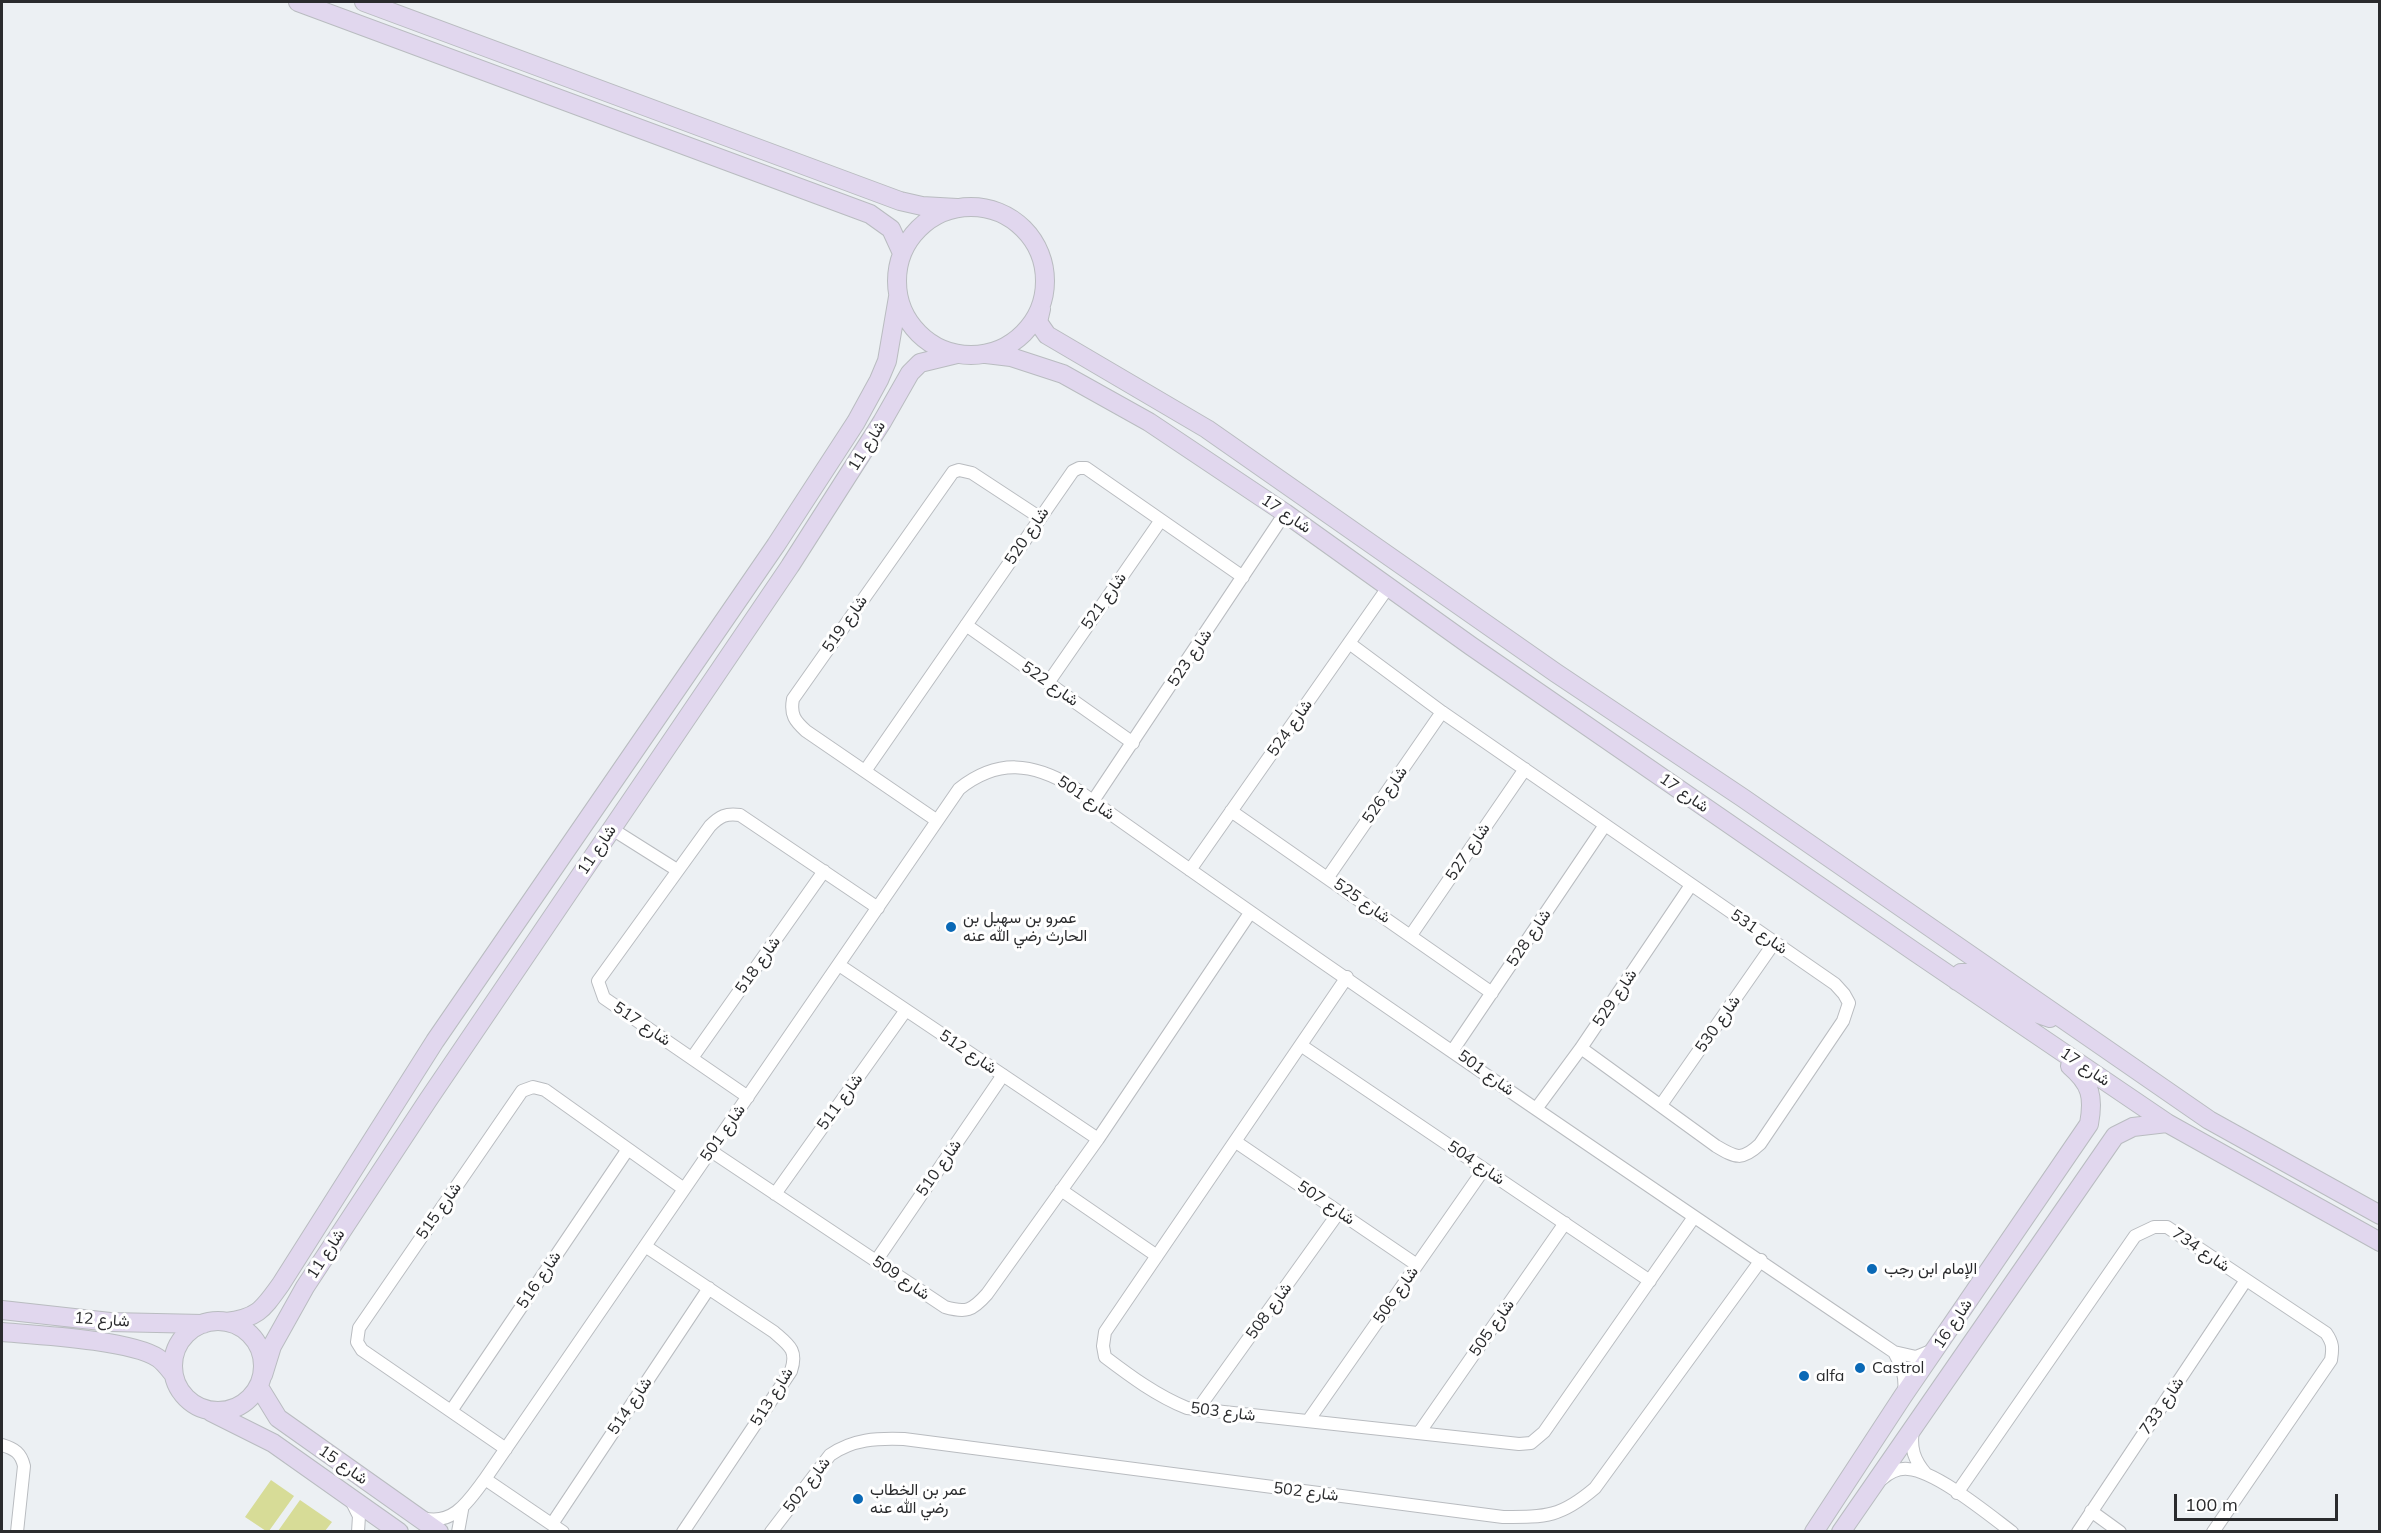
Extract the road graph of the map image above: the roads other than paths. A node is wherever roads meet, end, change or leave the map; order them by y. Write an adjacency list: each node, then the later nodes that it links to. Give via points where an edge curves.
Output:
1 (298, 2): 4 (street, via 870,214 891,229)
2 (364, 2): 3 (street, via 900,201)
3 (957, 208): 4 (street, via 924,224); 6 (street, via 980,207 1002,213 1021,226 1035,243 1044,264 1046,287)
4 (902, 253): 5 (street, via 897,274)
5 (898, 297): 7 (street, via 919,334 936,347); 32 (street, شارع 11, via 887,361 856,422)
6 (1041, 309): 8 (street, via 1022,335); 17 (street, شارع 17, via 1038,322 1047,335 1207,429)
7 (957, 354): 8 (street); 27 (street, شارع 11, via 920,363 910,373 790,566)
8 (986, 354): 9 (street, شارع 17, via 1032,363 1102,394)
9 (1285, 513): 12 (street, شارع 523); 13 (street, شارع 17)
10 (1039, 517): 11 (street, شارع 520, via 1069,475 1086,468); 14 (street, شارع 520); 22 (street, شارع 519, via 972,473 953,472 793,699 794,720)
11 (1161, 520): 12 (street, شارع 520); 18 (street, شارع 521)
12 (1243, 577): 20 (street, شارع 523)
13 (1389, 586): 15 (street, شارع 524); 16 (street, شارع 17)
14 (966, 625): 18 (street, شارع 522); 22 (street, شارع 520)
15 (1349, 643): 19 (street, شارع 531); 24 (street, شارع 524)
16 (1471, 646): 17 (street, via 1482,646 1531,679 1545,681); 41 (street, شارع 17)
17 (1556, 673): 45 (street, شارع 17)
18 (1048, 683): 20 (street, شارع 522)
19 (1442, 712): 21 (street, شارع 531); 31 (street, شارع 526)
20 (1133, 743): 23 (street, شارع 523)
21 (1525, 769): 26 (street, شارع 531); 36 (street, شارع 527)
22 (865, 771): 25 (street, شارع 519)
23 (1092, 801): 25 (street, شارع 501, via 1052,775 1014,767 975,776 959,789); 29 (street, شارع 501)
24 (1231, 811): 29 (street, شارع 524); 31 (street, شارع 525)
25 (936, 820): 34 (street, شارع 501)
26 (1605, 825): 33 (street, شارع 531); 42 (street, شارع 528)
27 (612, 829): 28 (street); 39 (street, شارع 11)
28 (677, 870): 30 (street, شارع 517, via 710,825 729,813 740,815); 50 (street, شارع 517, via 598,981 604,998)
29 (1190, 870): 35 (street, شارع 501)
30 (824, 871): 34 (street, شارع 517); 50 (street, شارع 518)
31 (1328, 877): 36 (street, شارع 525)
32 (546, 879): 39 (street, via 535,910 500,962 501,970); 43 (street, شارع 11)
33 (1691, 885): 37 (street, شارع 531); 48 (street, شارع 529)
34 (878, 908): 38 (street, شارع 501)
35 (1250, 913): 40 (street, شارع 501); 57 (street, شارع 509)
36 (1411, 935): 42 (street, شارع 525)
37 (1774, 943): 54 (street, شارع 530); 54 (street, شارع 531, via 1835,984 1849,1003 1843,1021 1760,1144 1740,1157 1730,1155)
38 (839, 965): 44 (street, شارع 512); 52 (street, شارع 501)
39 (512, 975): 53 (street, شارع 11)
40 (1347, 977): 47 (street, شارع 503); 49 (street, شارع 501)
41 (1957, 981): 45 (street, via 1961,973 1971,974 2027,1010); 46 (street, شارع 17)
42 (1492, 993): 49 (street, شارع 528)
43 (460, 1003): 53 (street, via 475,1007 476,1016 442,1066); 81 (street, شارع 11, via 268,1302 247,1320)
44 (906, 1010): 51 (street, شارع 512); 65 (street, شارع 511)
45 (2069, 1024): 67 (street, شارع 17, via 2209,1120)
46 (2033, 1032): 56 (street, شارع 17); 64 (street, شارع 16, via 2082,1077 2090,1090 2092,1107 2089,1124)
47 (1302, 1046): 58 (street, شارع 503); 61 (street, شارع 504)
48 (1581, 1048): 54 (street, شارع 531); 55 (street, شارع 529)
49 (1453, 1050): 55 (street, شارع 501)
50 (692, 1058): 52 (street, شارع 517)
51 (1003, 1075): 57 (street, شارع 512); 74 (street, شارع 510)
52 (748, 1097): 60 (street, شارع 501)
53 (428, 1100): 87 (street, شارع 11, via 300,1295 272,1346)
54 (1661, 1105)
55 (1536, 1109): 68 (street, شارع 501)
56 (2167, 1123): 70 (street, شارع 17); 80 (street, شارع 16, via 2133,1126 2115,1136)
57 (1098, 1139): 63 (street, شارع 509)
58 (1236, 1142): 66 (street, شارع 507); 72 (street, شارع 503)
59 (628, 1149): 62 (street, شارع 515); 91 (street, شارع 516); 91 (street, شارع 515, via 545,1089 533,1087 522,1091 359,1328 357,1342 362,1350)
60 (711, 1151): 62 (street, شارع 501); 65 (street, شارع 509)
61 (1484, 1169): 69 (street, شارع 504); 75 (street, شارع 506)
62 (684, 1188): 71 (street, شارع 501)
63 (1061, 1190): 72 (street); 74 (street, شارع 509, via 987,1294 969,1310 945,1307)
64 (2043, 1193): 80 (street, via 2051,1199 2049,1214 2000,1284); 84 (street, شارع 16)
65 (775, 1194): 74 (street, شارع 509)
66 (1340, 1212): 75 (street, شارع 507); 89 (street, شارع 508)
67 (2379, 1215)
68 (1694, 1217): 73 (street, شارع 501); 77 (street, شارع 503)
69 (1565, 1223): 77 (street, شارع 504); 94 (street, شارع 505)
70 (2379, 1242)
71 (645, 1246): 78 (street, شارع 513); 96 (street, شارع 501)
72 (1157, 1256): 89 (street, شارع 503, via 1105,1332 1105,1357 1170,1401)
73 (1761, 1260): 85 (street, شارع 501); 115 (street, شارع 502, via 1595,1488 1568,1509 1552,1515 1503,1517 877,1438 842,1446 830,1455)
74 (876, 1261)
75 (1417, 1265): 92 (street, شارع 506)
76 (2246, 1280): 100 (street, شارع 734, via 2167,1227 2154,1227 2134,1236); 103 (street, شارع 733); 121 (street, شارع 734, via 2326,1333 2333,1349 2331,1360)
77 (1650, 1281): 94 (street, شارع 503, via 1544,1432 1531,1443)
78 (709, 1288): 105 (street, شارع 514); 114 (street, شارع 513, via 774,1332 790,1346 795,1359 791,1371)
79 (2, 1310): 82 (street, شارع 12, via 110,1322)
80 (1987, 1318): 93 (street, شارع 16)
81 (226, 1322): 82 (street); 87 (street, via 240,1327 259,1347 263,1361)
82 (203, 1324): 86 (street, via 182,1338 173,1362)
83 (2, 1332): 86 (street, شارع 12, via 143,1351 160,1359)
84 (1937, 1347): 85 (street, via 1916,1357); 88 (street, شارع 16)
85 (1894, 1352): 88 (street, via 1905,1378)
86 (174, 1375): 90 (street, via 186,1398)
87 (261, 1381): 90 (street, via 250,1399 238,1407); 104 (street, شارع 15, via 278,1418)
88 (1903, 1396): 116 (street, شارع 16)
89 (1198, 1409): 92 (street, شارع 503)
90 (209, 1411): 101 (street, شارع 15, via 261,1436)
91 (451, 1411): 96 (street, شارع 515)
92 (1308, 1421): 94 (street, شارع 503)
93 (1913, 1429): 97 (street, via 1913,1456); 99 (street, شارع 16)
94 (1419, 1434)
95 (2, 1445): 106 (street, via 22,1456 24,1467)
96 (506, 1449): 98 (street, شارع 501)
97 (1927, 1474): 99 (street, via 1895,1470); 100 (street)
98 (485, 1479): 102 (street, شارع 501); 105 (street)
99 (1872, 1487): 117 (street, شارع 16)
100 (1957, 1493): 118 (street)
101 (349, 1497): 107 (street, via 359,1516); 110 (street, شارع 15)
102 (462, 1510): 104 (street, via 441,1519); 112 (street, شارع 501)
103 (2091, 1511): 119 (street, شارع 733); 120 (street)
104 (419, 1517): 111 (street, شارع 15)
105 (552, 1524): 113 (street)
106 (17, 1532)
107 (358, 1532)
108 (376, 1532): 109 (street)
109 (387, 1532)
110 (399, 1532)
111 (439, 1532)
112 (459, 1532)
113 (562, 1532)
114 (683, 1532)
115 (771, 1532)
116 (1814, 1532)
117 (1841, 1532)
118 (2012, 1532)
119 (2078, 1532)
120 (2120, 1532)
121 (2213, 1532)

